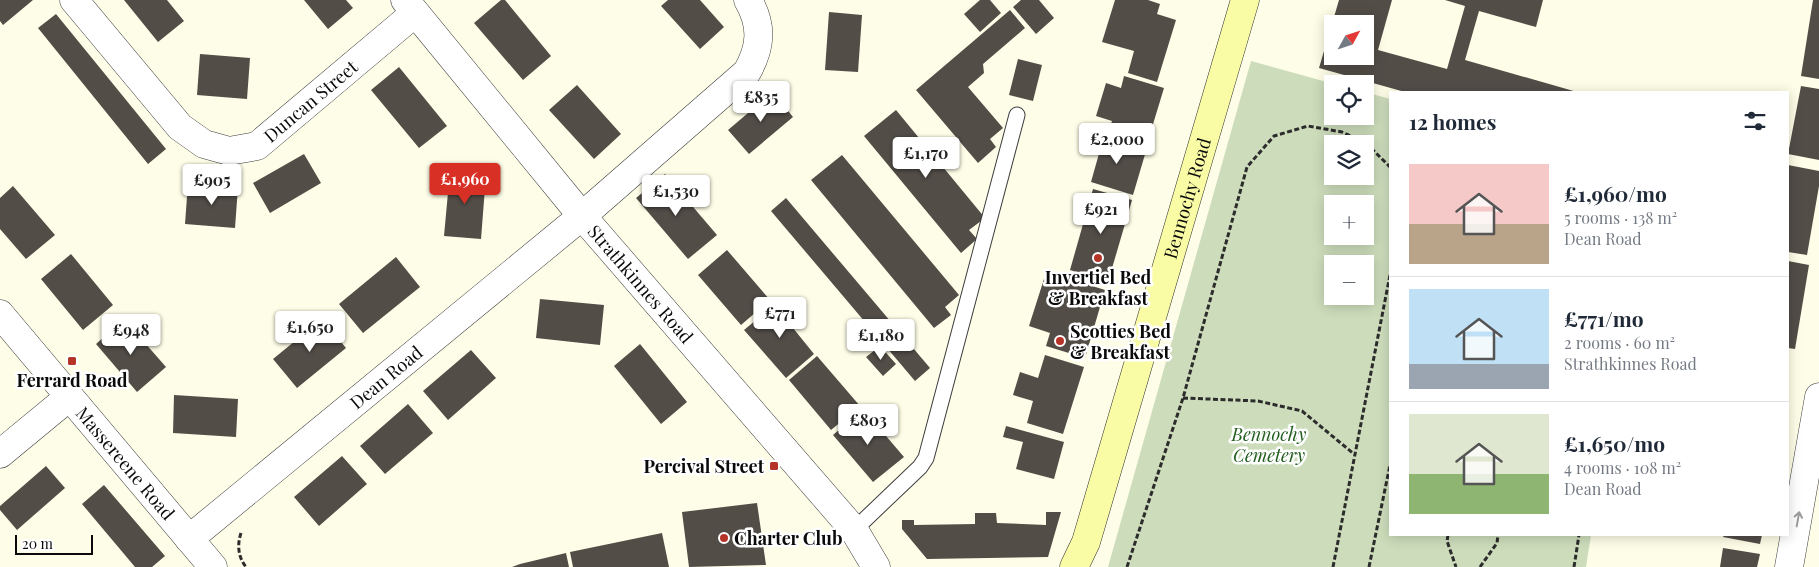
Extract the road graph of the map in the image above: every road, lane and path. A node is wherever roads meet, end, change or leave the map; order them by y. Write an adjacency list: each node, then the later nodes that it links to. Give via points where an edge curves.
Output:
1 (74, 0): 4 (street, Duncan Street, via 180,126 204,144 229,151 257,146)
2 (748, 0): 7 (street, via 756,14 760,37 747,72)
3 (1245, 0): 23 (street, Bennochy Road, via 1086,542)
4 (410, 6): 7 (street, Strathkinnes Road)
5 (1017, 115): 16 (lane, via 926,458)
6 (1389, 166): 12 (path, via 1366,143 1342,132 1308,126 1274,136 1247,167)
7 (582, 216): 16 (street, Strathkinnes Road); 20 (street, Dean Road)
8 (1389, 280): 14 (path)
9 (0, 314): 10 (street, Massereene Road)
10 (69, 397): 13 (street); 20 (street, Massereene Road)
11 (1819, 397): 30 (street, one-way to 11)
12 (1183, 398): 14 (path, via 1258,401 1302,411); 24 (path)
13 (0, 454)
14 (1354, 454): 25 (path)
15 (1389, 470): 26 (path)
16 (854, 530): 22 (street, Strathkinnes Road)
17 (1448, 536): 27 (path)
18 (1498, 536): 28 (path, via 1497,543)
19 (1579, 536): 29 (path)
20 (189, 539): 21 (street, Massereene Road)
21 (212, 567)
22 (876, 567)
23 (1074, 567)
24 (1127, 567)
25 (1333, 567)
26 (1369, 567)
27 (1456, 567)
28 (1480, 567)
29 (1574, 567)
30 (1789, 567)

